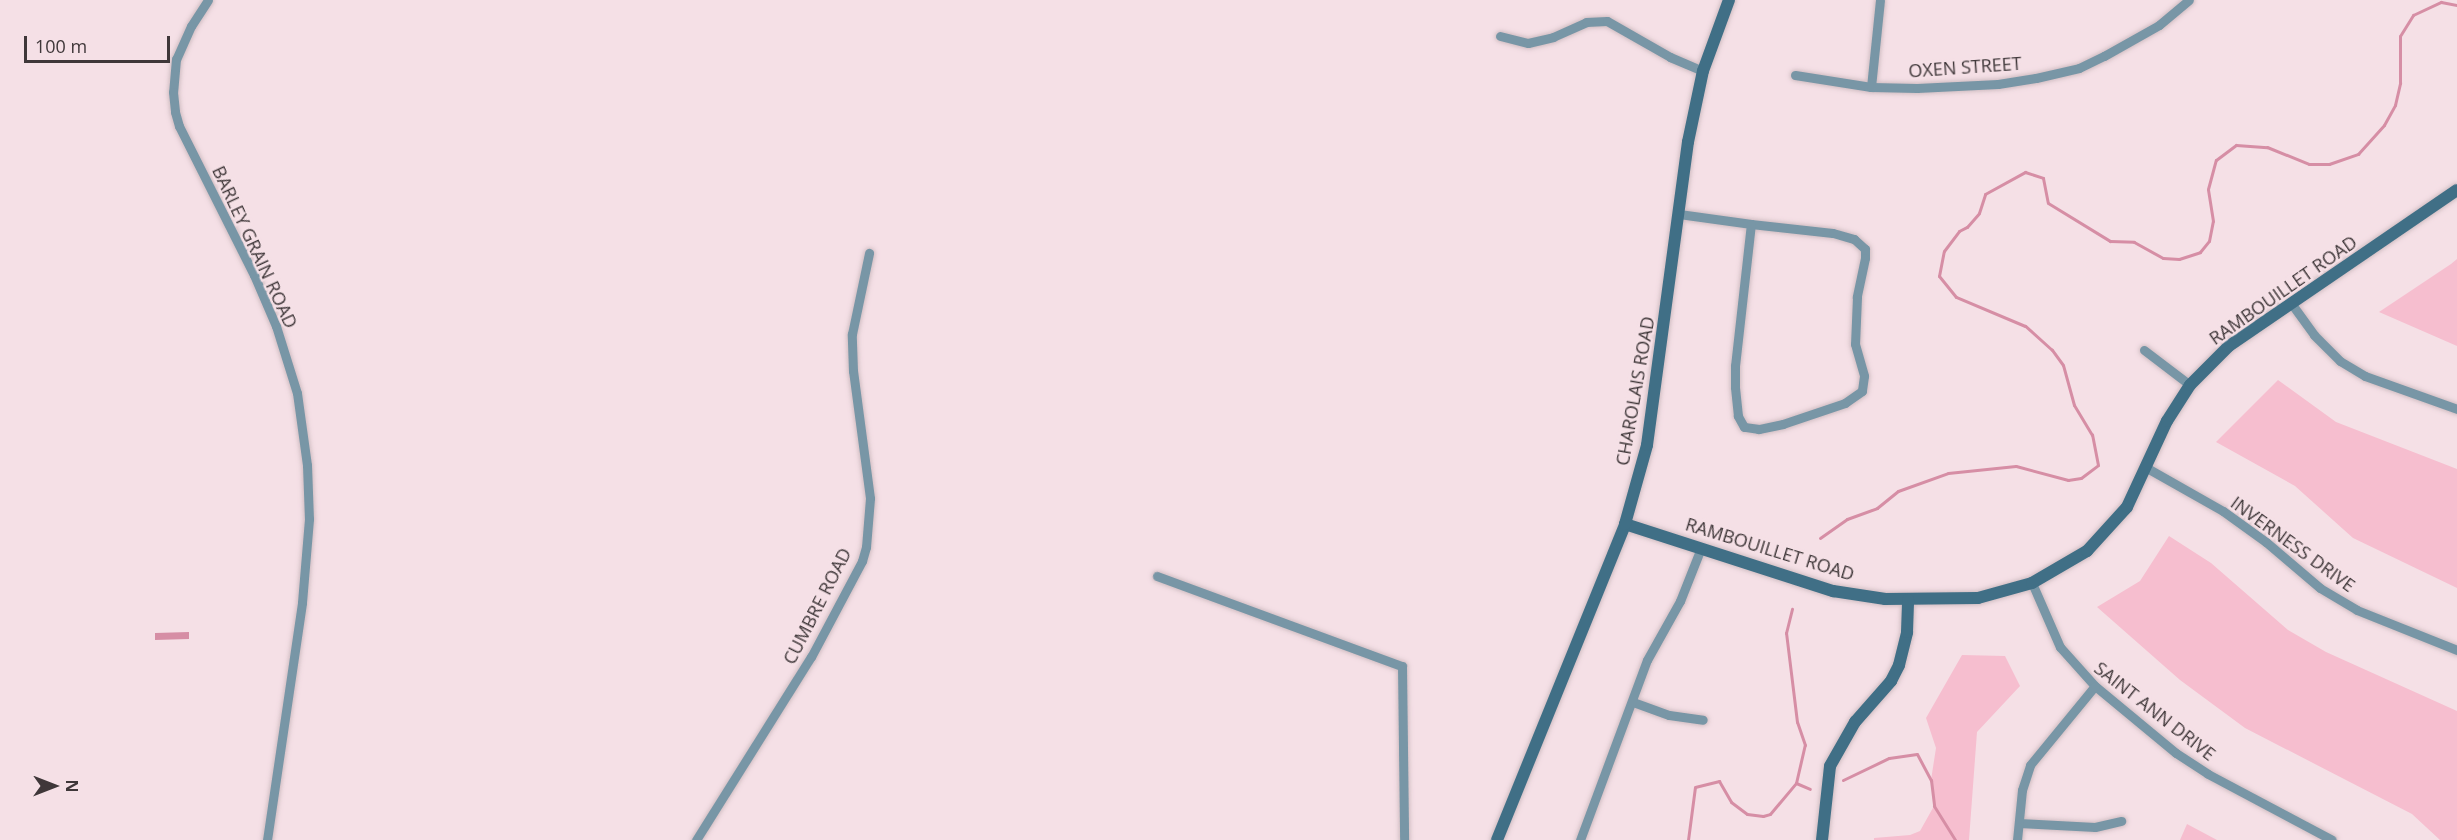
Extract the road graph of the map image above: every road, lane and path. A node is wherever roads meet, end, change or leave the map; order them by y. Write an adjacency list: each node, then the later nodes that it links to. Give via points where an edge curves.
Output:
1 (208, 0): 29 (street, BARLEY GRAIN ROAD, via 176,59 175,112 276,326 297,393 307,465 309,519 302,603)
2 (1728, 0): 6 (street, CHAROLAIS ROAD)
3 (1880, 0): 8 (street)
4 (2189, 0): 8 (street, OXEN STREET, via 2159,25 2079,68 1998,84)
5 (1500, 36): 6 (street, via 1528,43 1586,22 1607,21 1670,57)
6 (1703, 70): 10 (street, CHAROLAIS ROAD)
7 (1795, 75): 8 (street, OXEN STREET)
8 (1871, 87)
9 (2457, 190): 13 (street, RAMBOUILLET ROAD)
10 (1679, 214): 11 (street); 18 (street, CHAROLAIS ROAD, via 1647,445)
11 (1751, 224): 11 (street, via 1833,233 1854,238 1865,249 1855,344 1864,376 1862,391 1845,403 1759,429 1744,427 1738,416 1735,387)
12 (869, 253): 30 (street, CUMBRE ROAD, via 852,334 853,371 870,498 862,561 812,657)
13 (2291, 303): 15 (street, RAMBOUILLET ROAD, via 2229,346); 16 (street, via 2314,335 2340,361 2365,376)
14 (2144, 351): 15 (street)
15 (2190, 385): 17 (street, RAMBOUILLET ROAD, via 2167,421)
16 (2457, 409)
17 (2147, 468): 21 (street, RAMBOUILLET ROAD, via 2127,507 2087,551); 23 (street, INVERNESS DRIVE, via 2223,511 2320,588 2357,610)
18 (1625, 524): 19 (street, RAMBOUILLET ROAD); 32 (street, CHAROLAIS ROAD)
19 (1701, 548): 22 (street, RAMBOUILLET ROAD, via 1833,591); 25 (street, via 1680,602 1647,660)
20 (1157, 576): 31 (street, via 1402,666)
21 (2032, 583): 22 (street, RAMBOUILLET ROAD, via 1978,598); 24 (street, SAINT ANN DRIVE, via 2060,647)
22 (1908, 600): 34 (street, via 1907,632 1899,665 1891,681 1849,731 1830,766)
23 (2457, 650)
24 (2095, 686): 28 (street, via 2030,765 2022,790); 36 (street, SAINT ANN DRIVE, via 2192,764)
25 (1633, 702): 26 (street, via 1669,715); 33 (street)
26 (1703, 720)
27 (2121, 821): 28 (street, via 2096,827)
28 (2019, 823): 35 (street)
29 (267, 840)
30 (696, 840)
31 (1404, 840)
32 (1497, 840)
33 (1580, 840)
34 (1822, 840)
35 (2018, 840)
36 (2332, 840)

